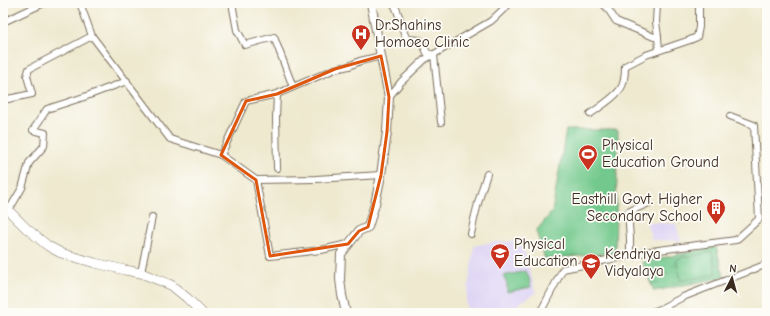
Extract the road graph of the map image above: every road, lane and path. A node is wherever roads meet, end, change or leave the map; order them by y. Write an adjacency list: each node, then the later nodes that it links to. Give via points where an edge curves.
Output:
1 (44, 3): 10 (street)
2 (80, 3): 11 (street)
3 (232, 3): 17 (street, via 236,30 245,45 274,38)
4 (372, 3): 15 (main road)
5 (393, 3): 14 (street, via 407,39 420,40 427,53)
6 (510, 3): 14 (street, via 491,21)
7 (602, 3): 12 (street, via 616,21)
8 (657, 3): 12 (street)
9 (699, 3): 13 (street, via 697,37)
10 (3, 22)
11 (92, 36): 16 (street); 20 (street, via 29,70 27,76 32,94)
12 (658, 37): 13 (street)
13 (659, 50): 21 (street, via 625,66 625,78 621,89)
14 (434, 55): 19 (street, via 410,72); 23 (street)
15 (381, 56): 17 (street, via 335,69); 19 (main road)
16 (126, 81): 24 (street, via 170,138); 30 (street, via 47,109 33,130 45,134 44,146 30,163 22,188)
17 (292, 87): 18 (street)
18 (277, 94): 24 (street, via 246,101); 25 (street)
19 (390, 97): 27 (main road)
20 (3, 100)
21 (590, 114)
22 (730, 116): 34 (street, via 754,125 759,219 736,240)
23 (441, 122)
24 (222, 155): 28 (street)
25 (277, 168)
26 (487, 174): 32 (street)
27 (381, 175): 28 (street); 33 (main road, via 368,227 360,231)
28 (256, 180): 33 (street, via 270,256)
29 (649, 203): 34 (street, via 628,212)
30 (6, 208): 36 (main road, via 26,228 60,253 110,267)
31 (152, 217): 36 (street)
32 (471, 234)
33 (348, 244): 38 (main road, via 341,254 340,279)
34 (630, 255): 39 (street, via 563,269)
35 (767, 262): 40 (street)
36 (141, 272): 37 (main road, via 171,285)
37 (202, 313)
38 (346, 313)
39 (540, 313)
40 (648, 313)

